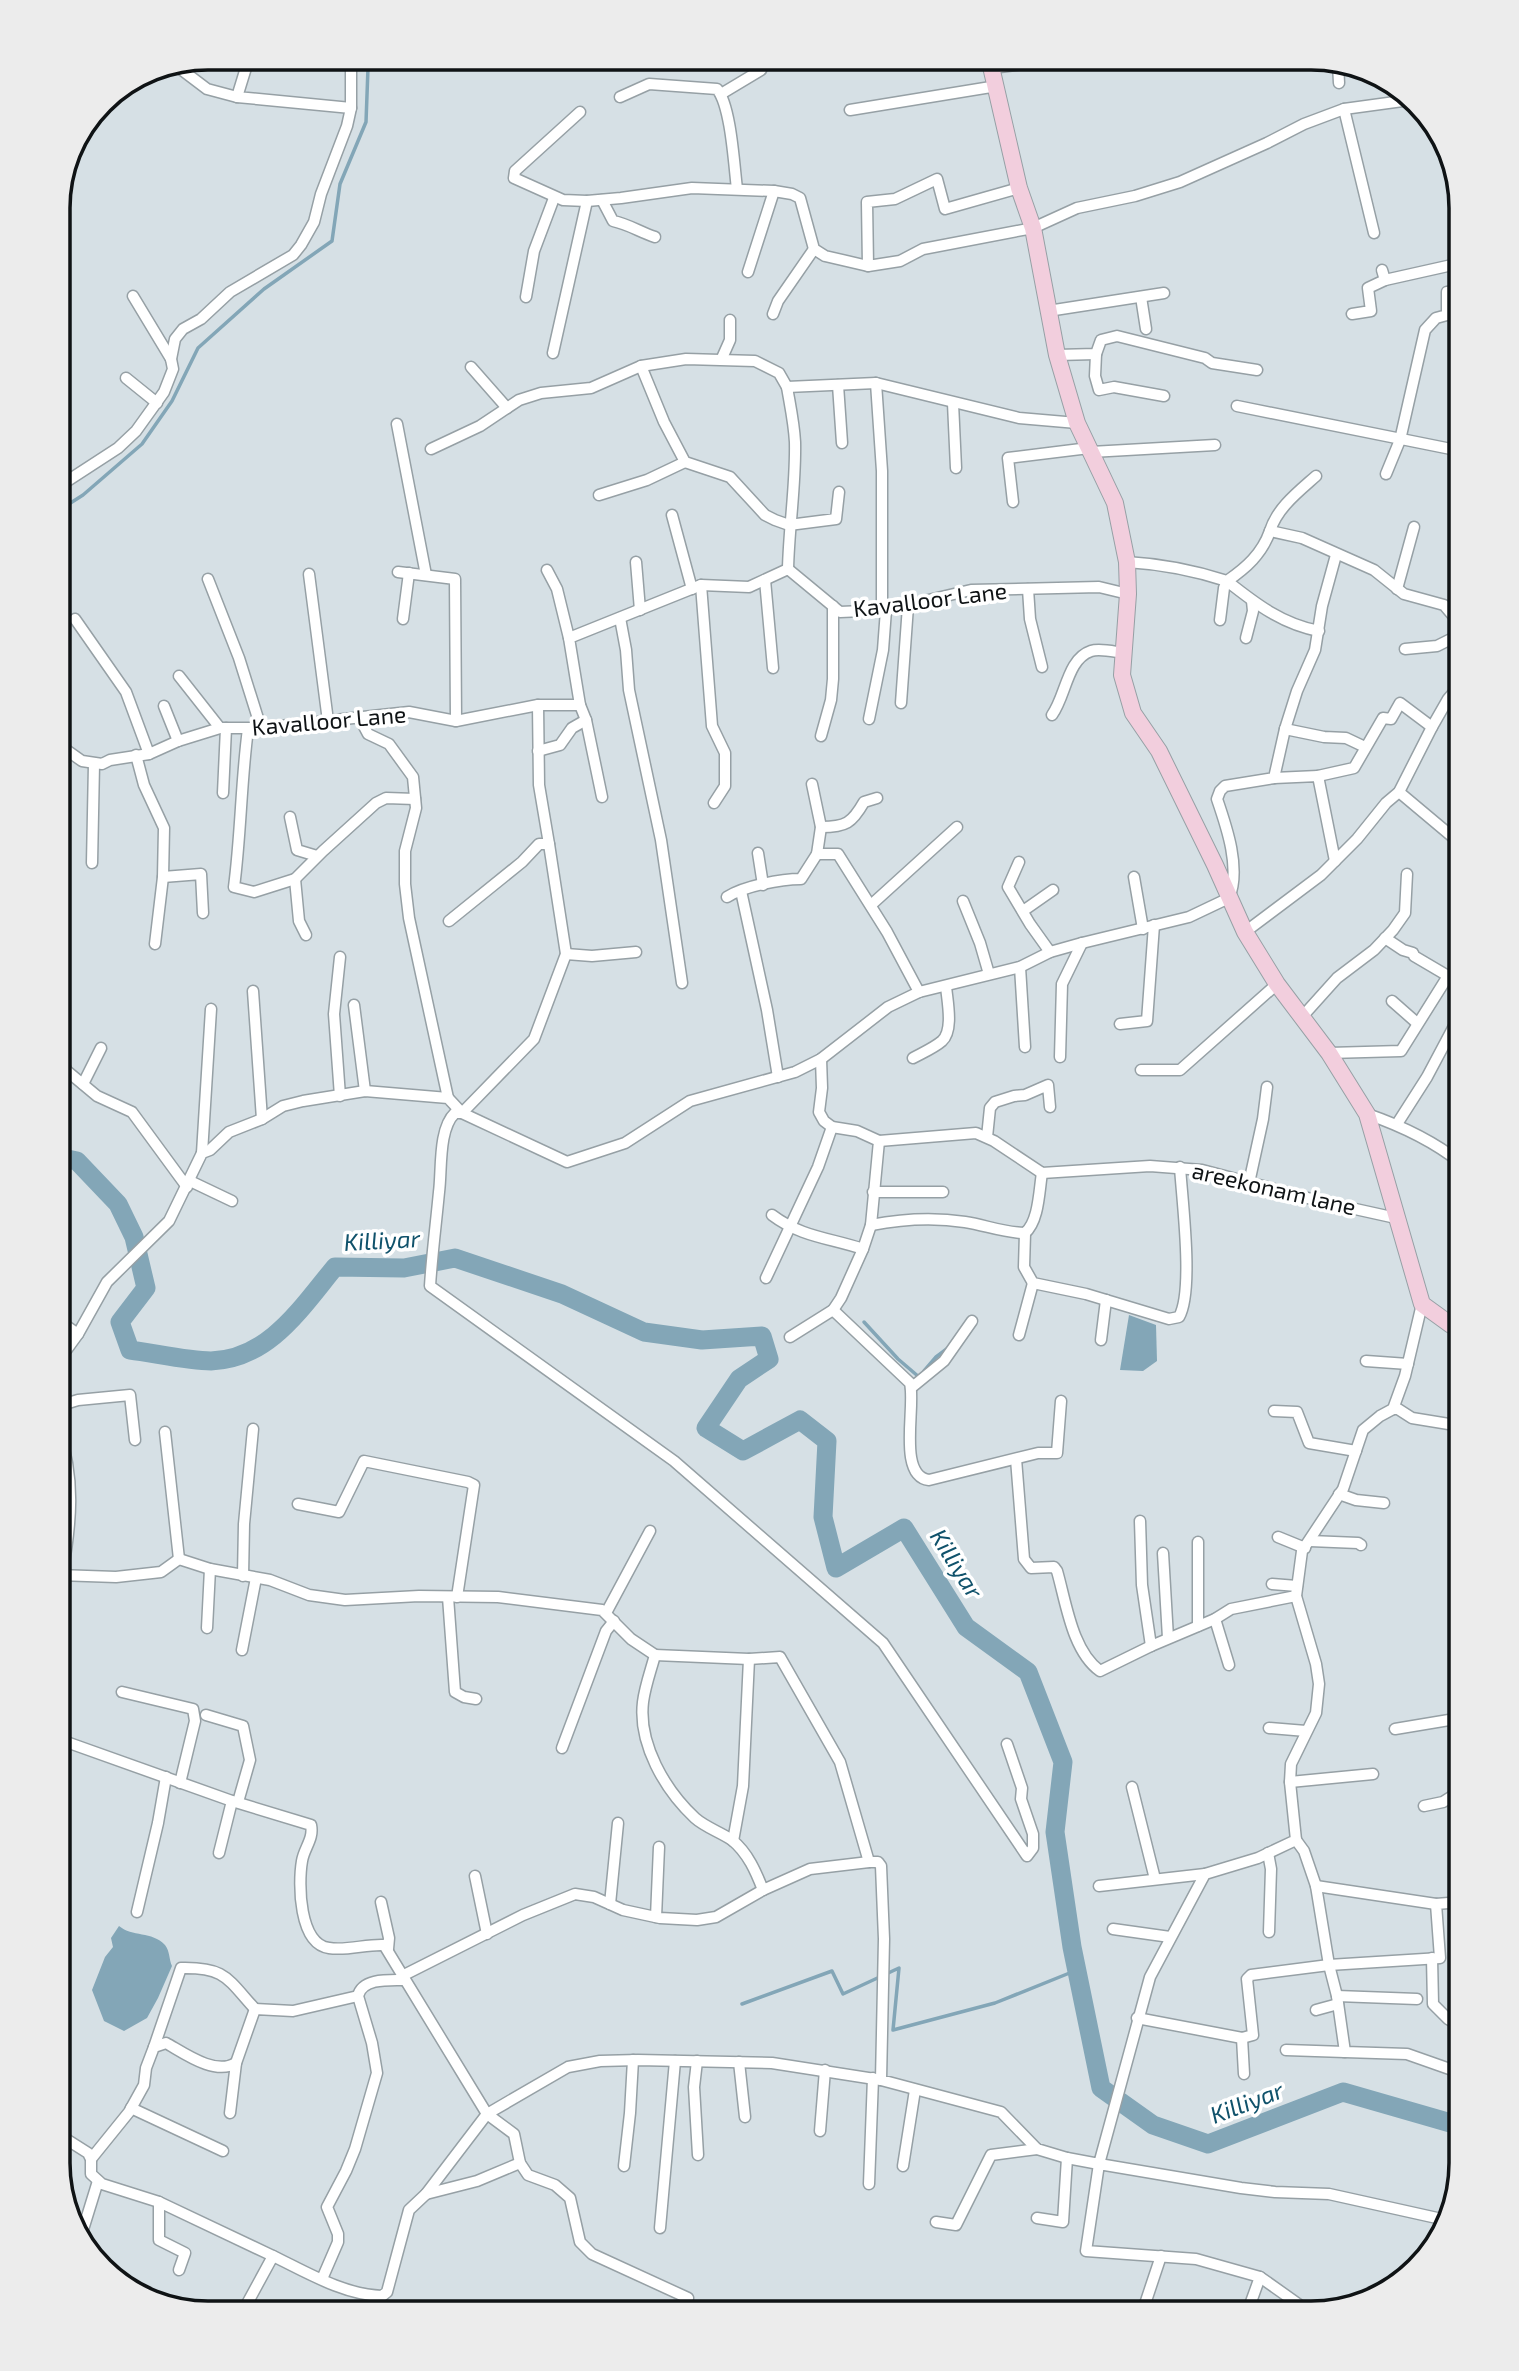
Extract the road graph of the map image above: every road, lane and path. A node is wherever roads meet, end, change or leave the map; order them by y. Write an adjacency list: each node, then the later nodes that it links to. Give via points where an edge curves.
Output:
1 (245, 70): 10 (street)
2 (351, 70): 13 (street)
3 (761, 70): 9 (street)
4 (992, 70): 8 (main road)
5 (185, 72): 10 (street, via 207,89)
6 (1338, 73): 7 (street)
7 (1339, 83)
8 (997, 86): 15 (street); 17 (main road)
9 (722, 94): 11 (street, via 711,88 649,84); 18 (street)
10 (237, 97): 13 (street)
11 (620, 97)
12 (1399, 102): 14 (street)
13 (351, 108): 44 (street, via 314,222 301,245 293,255 230,292 183,329 175,339)
14 (1344, 109): 23 (street, via 1180,182 1077,208); 24 (street)
15 (850, 110)
16 (580, 112): 20 (street, via 515,171 514,178)
17 (1019, 188): 23 (main road); 28 (street, via 945,209 937,179 895,199 867,202)
18 (737, 189): 19 (street); 21 (street, via 692,188)
19 (774, 191): 26 (street, via 800,198); 29 (street)
20 (554, 198): 22 (street); 33 (street, via 534,251)
21 (602, 200): 22 (street); 25 (street, via 612,221)
22 (587, 201): 40 (street)
23 (1032, 228): 28 (street, via 923,249 900,261); 35 (main road)
24 (1374, 233)
25 (655, 237)
26 (814, 249): 28 (street); 36 (street)
27 (1449, 265): 37 (street, via 1383,275 1368,288 1371,311)
28 (868, 266)
29 (748, 272)
30 (1449, 292): 59 (street, via 1447,315 1436,318 1425,330)
31 (1164, 293): 34 (street)
32 (133, 296): 44 (street)
33 (526, 297)
34 (1140, 297): 35 (street); 39 (street)
35 (1048, 311): 42 (main road)
36 (773, 314)
37 (1352, 314)
38 (730, 320): 43 (street, via 730,340)
39 (1146, 329)
40 (554, 353)
41 (1096, 354): 42 (street); 47 (street, via 1101,340 1117,336 1212,363); 52 (street, via 1099,390 1114,387)
42 (1057, 355): 57 (main road)
43 (722, 358): 45 (street); 51 (street, via 755,361 779,373)
44 (171, 359): 53 (street, via 173,369)
45 (641, 366): 56 (street, via 591,388 541,393); 65 (street)
46 (471, 367): 56 (street)
47 (1257, 370)
48 (126, 378): 53 (street)
49 (876, 383): 50 (street); 54 (street); 95 (street)
50 (838, 385): 51 (street); 60 (street)
51 (787, 387): 74 (street, via 795,441)
52 (1164, 396)
53 (158, 403): 69 (street, via 118,448)
54 (953, 403): 57 (street, via 1043,422); 66 (street)
55 (1237, 406): 59 (street)
56 (507, 408): 62 (street)
57 (1077, 423): 64 (main road)
58 (397, 424): 83 (street)
59 (1400, 440): 63 (street); 67 (street)
60 (842, 443)
61 (1215, 445): 64 (street)
62 (432, 449)
63 (1449, 449)
64 (1090, 450): 72 (street, via 1008,458); 79 (main road, via 1115,503)
65 (685, 462): 71 (street); 74 (street, via 727,475 765,516)
66 (956, 468)
67 (1386, 474)
68 (1316, 476): 76 (street, via 1286,504)
69 (70, 479)
70 (839, 492): 74 (street, via 836,519)
71 (599, 495)
72 (1013, 502)
73 (673, 515): 87 (street)
74 (789, 525): 80 (street)
75 (1414, 527): 89 (street)
76 (1270, 531): 77 (street, via 1302,538); 86 (street, via 1248,565)
77 (1336, 555): 89 (street, via 1374,570); 101 (street)
78 (636, 562): 94 (street)
79 (1127, 562): 86 (street, via 1166,565); 90 (main road)
80 (788, 569): 85 (street); 92 (street, Kavalloor Lane)
81 (547, 570): 102 (street)
82 (309, 574): 119 (street)
83 (426, 575): 98 (street, via 404,573); 120 (street, via 455,579)
84 (208, 579): 123 (street)
85 (765, 579): 87 (street, via 749,587); 108 (street)
86 (1227, 581): 91 (street); 100 (street)
87 (697, 587): 94 (street); 142 (street, via 712,726 725,753 725,786)
88 (1028, 589): 90 (street, Kavalloor Lane, via 1099,587); 93 (street, Kavalloor Lane, via 971,590); 107 (street, via 1030,620)
89 (1396, 589): 96 (street, via 1444,605)
90 (1128, 594): 106 (main road)
91 (1252, 601): 101 (street, via 1280,619); 103 (street)
92 (833, 606): 95 (street, Kavalloor Lane, via 840,612); 126 (street, via 833,679)
93 (908, 606): 95 (street, Kavalloor Lane); 111 (street)
94 (640, 610): 97 (street)
95 (884, 610): 117 (street, via 883,650)
96 (1449, 611)
97 (620, 618): 102 (street); 181 (street)
98 (403, 619)
99 (75, 620): 131 (street, via 126,692)
100 (1220, 620)
101 (1319, 631): 125 (street)
102 (569, 638): 113 (street)
103 (1246, 638)
104 (1449, 640): 105 (street)
105 (1405, 649)
106 (1124, 653): 115 (street, via 1093,650 1076,661); 162 (main road, via 1122,675 1133,713 1159,751)
107 (1042, 667)
108 (773, 668)
109 (179, 676): 122 (street)
110 (1449, 698): 121 (street)
111 (901, 703)
112 (537, 705): 113 (street, Kavalloor Lane); 120 (street, Kavalloor Lane); 129 (street)
113 (580, 705): 118 (street)
114 (164, 706): 127 (street)
115 (1052, 715)
116 (360, 719): 119 (street, Kavalloor Lane); 120 (street, Kavalloor Lane, via 409,712); 141 (street, via 368,734 389,744 406,766 413,777)
117 (869, 719)
118 (586, 720): 129 (street, via 572,728 560,745); 139 (street)
119 (328, 721): 123 (street, Kavalloor Lane)
120 (456, 721)
121 (1432, 727): 128 (street, via 1400,703 1391,719 1383,718); 137 (street)
122 (223, 728): 124 (street, Kavalloor Lane); 127 (street, Kavalloor Lane); 138 (street)
123 (261, 728): 124 (street, Kavalloor Lane)
124 (248, 729): 157 (street, via 234,887 254,892)
125 (1285, 729): 128 (street, via 1346,738); 135 (street)
126 (821, 736)
127 (178, 741): 131 (street, Kavalloor Lane)
128 (1365, 747): 134 (street, via 1354,768)
129 (538, 751): 147 (street)
130 (70, 752): 133 (street)
131 (149, 754): 132 (street, Kavalloor Lane)
132 (136, 755): 133 (street, Kavalloor Lane); 155 (street, via 163,828)
133 (94, 764): 153 (street)
134 (1318, 776): 135 (street); 151 (street)
135 (1274, 778): 162 (street, via 1225,786 1217,799 1234,886)
136 (812, 784): 144 (street)
137 (1399, 792): 146 (street); 151 (street)
138 (223, 793)
139 (602, 797)
140 (877, 798): 144 (street, via 864,802 855,818 840,827)
141 (415, 799): 150 (street, via 376,803); 206 (street, via 405,851 406,896)
142 (714, 803)
143 (290, 817): 150 (street, via 297,850)
144 (821, 827): 149 (street)
145 (957, 827): 164 (street)
146 (1449, 834)
147 (549, 844): 167 (street, via 539,844); 177 (street)
148 (758, 853): 158 (street)
149 (817, 854): 158 (street, via 801,879); 164 (street, via 838,854)
150 (317, 856): 157 (street)
151 (1335, 861): 170 (street)
152 (1019, 862): 165 (street, via 1008,887)
153 (92, 863)
154 (1407, 874): 172 (street, via 1405,913)
155 (163, 877): 166 (street, via 201,874); 174 (street)
156 (1133, 877): 169 (street)
157 (295, 880): 171 (street, via 299,921)
158 (764, 885): 160 (street)
159 (1053, 890): 165 (street)
160 (741, 891): 161 (street); 201 (street)
161 (727, 897)
162 (1229, 898): 168 (street, via 1189,917); 170 (main road)
163 (963, 901): 180 (street)
164 (871, 905): 185 (street)
165 (1023, 911): 176 (street)
166 (203, 913)
167 (449, 921)
168 (1154, 925): 169 (street); 191 (street, via 1147,1021)
169 (1143, 929): 173 (street)
170 (1245, 932): 182 (main road)
171 (306, 935)
172 (1385, 938): 189 (street, via 1337,978); 190 (street, via 1448,976)
173 (1082, 943): 176 (street); 196 (street, via 1062,984)
174 (155, 944)
175 (636, 952): 177 (street)
176 (1050, 952): 179 (street)
177 (566, 954): 208 (street, via 534,1039)
178 (340, 957): 205 (street, via 334,1014)
179 (1020, 967): 180 (street); 193 (street)
180 (989, 974): 183 (street)
181 (682, 983)
182 (1277, 984): 189 (main road); 199 (street, via 1180,1070)
183 (946, 986): 185 (street); 197 (street, via 946,1036)
184 (253, 991): 210 (street)
185 (919, 992): 198 (street, via 888,1007)
186 (1392, 1001): 190 (street)
187 (354, 1005): 204 (street)
188 (211, 1009): 215 (street)
189 (1301, 1017): 195 (main road)
190 (1417, 1023): 195 (street, via 1401,1051)
191 (1120, 1024)
192 (1449, 1040): 211 (street)
193 (1025, 1047)
194 (101, 1048): 202 (street)
195 (1329, 1053): 209 (main road)
196 (1060, 1057)
197 (913, 1058)
198 (821, 1059): 201 (street); 212 (street, via 819,1112)
199 (1141, 1070)
200 (70, 1073): 202 (street)
201 (778, 1077): 208 (street, via 690,1101 625,1143 567,1162)
202 (83, 1084): 220 (street, via 132,1112)
203 (1267, 1087): 219 (street)
204 (365, 1091): 205 (street); 206 (street)
205 (340, 1096): 210 (street, via 283,1106)
206 (448, 1098): 208 (street)
207 (1050, 1107): 213 (street, via 1048,1086 995,1102 990,1108)
208 (462, 1114): 294 (street, via 450,1118 441,1152 430,1286 674,1461 883,1643 1027,1856 1033,1834)
209 (1367, 1114): 211 (street); 225 (main road)
210 (262, 1119): 215 (street, via 229,1132)
211 (1397, 1124): 216 (street)
212 (832, 1127): 214 (street); 227 (street)
213 (990, 1139): 214 (street, via 976,1133); 218 (street)
214 (879, 1141): 221 (street)
215 (202, 1153): 220 (street)
216 (1449, 1153)
217 (1180, 1167): 218 (street, areekonam lane); 219 (street, areekonam lane); 232 (street, via 1186,1262 1180,1317 1169,1319)
218 (1042, 1173): 228 (street, via 1034,1220)
219 (1249, 1183): 225 (street, areekonam lane)
220 (189, 1184): 223 (street); 238 (street, via 169,1221 107,1282)
221 (873, 1192): 222 (street); 226 (street)
222 (943, 1192)
223 (232, 1201)
224 (772, 1215): 227 (street)
225 (1396, 1217): 233 (main road)
226 (871, 1225): 228 (street, via 933,1219); 229 (street)
227 (789, 1228): 229 (street); 230 (street)
228 (1025, 1233): 231 (street, via 1024,1267)
229 (863, 1249): 234 (street)
230 (766, 1278)
231 (1033, 1283): 232 (street); 239 (street)
232 (1106, 1300): 241 (street)
233 (1422, 1304): 236 (main road); 244 (street)
234 (833, 1310): 240 (street); 245 (street, via 908,1379)
235 (972, 1321): 245 (street, via 944,1361)
236 (1449, 1324)
237 (70, 1329): 238 (street)
238 (78, 1334): 242 (street)
239 (1019, 1335)
240 (790, 1337)
241 (1101, 1340)
242 (70, 1344)
243 (1366, 1361): 244 (street)
244 (1408, 1364): 248 (street)
245 (911, 1388): 255 (street, via 911,1458 919,1477 929,1480)
246 (70, 1401): 253 (street, via 130,1395)
247 (1061, 1401): 255 (street, via 1058,1453)
248 (1393, 1409): 250 (street, via 1412,1418); 254 (street, via 1363,1430)
249 (1274, 1411): 254 (street, via 1297,1412 1309,1443)
250 (1449, 1424)
251 (253, 1429): 271 (street)
252 (164, 1432): 268 (street)
253 (135, 1440)
254 (1356, 1451): 257 (street)
255 (1016, 1459): 281 (street, via 1024,1559 1031,1568 1054,1567 1064,1608 1084,1653 1100,1671)
256 (70, 1484): 261 (street)
257 (1339, 1494): 258 (street); 265 (street)
258 (1384, 1503)
259 (299, 1504): 275 (street, via 339,1511 364,1461 474,1485)
260 (1140, 1521): 281 (street, via 1142,1585)
261 (70, 1525)
262 (650, 1531): 276 (street)
263 (1278, 1538): 265 (street)
264 (1198, 1542): 278 (street)
265 (1307, 1545): 266 (street); 274 (street)
266 (1361, 1545)
267 (1163, 1553): 280 (street)
268 (178, 1559): 269 (street); 270 (street, via 160,1572)
269 (210, 1569): 271 (street); 279 (street)
270 (70, 1575)
271 (243, 1576): 272 (street)
272 (256, 1578): 275 (street, via 309,1595 345,1600); 282 (street)
273 (1272, 1584): 274 (street)
274 (1296, 1591): 277 (street, via 1231,1609); 292 (street, via 1319,1684 1316,1713)
275 (452, 1597): 276 (street, via 498,1597 602,1610); 287 (street, via 455,1692)
276 (610, 1617): 283 (street); 295 (street)
277 (1215, 1619): 278 (street); 285 (street)
278 (1198, 1626): 280 (street)
279 (207, 1629)
280 (1168, 1638): 281 (street)
281 (1151, 1646)
282 (242, 1650)
283 (655, 1655): 284 (street); 306 (street, via 643,1701 649,1747 682,1804 696,1819)
284 (749, 1659): 306 (street, via 744,1786); 310 (street, via 780,1657 840,1762)
285 (1229, 1665)
286 (122, 1692): 299 (street, via 192,1709 195,1721)
287 (476, 1699)
288 (206, 1715): 302 (street, via 243,1726 250,1760)
289 (1449, 1720): 291 (street)
290 (1269, 1728): 292 (street)
291 (1395, 1729)
292 (1306, 1731): 298 (street, via 1291,1764)
293 (70, 1743): 297 (street)
294 (1007, 1744)
295 (562, 1748)
296 (1373, 1774): 298 (street)
297 (166, 1777): 299 (street); 321 (street)
298 (1290, 1782): 305 (street)
299 (180, 1783): 302 (street)
300 (1132, 1787): 313 (street)
301 (1449, 1798): 303 (street)
302 (235, 1801): 308 (street); 327 (street, via 311,1825 299,1884 305,1920 315,1942 326,1948 380,1945)
303 (1424, 1806)
304 (618, 1823): 319 (street)
305 (1296, 1840): 309 (street); 315 (street)
306 (733, 1842): 316 (street, via 754,1867)
307 (659, 1847): 322 (street)
308 (219, 1853)
309 (1268, 1853): 311 (street); 324 (street)
310 (869, 1862): 316 (street, via 810,1868); 350 (street, via 880,1864 883,1871)
311 (1205, 1874): 313 (street); 326 (street)
312 (475, 1876): 325 (street)
313 (1154, 1879): 314 (street)
314 (1098, 1886)
315 (1317, 1886): 320 (street); 329 (street)
316 (763, 1890): 322 (street, via 716,1917)
317 (381, 1902): 327 (street)
318 (1449, 1903): 320 (street)
319 (610, 1904): 322 (street); 325 (street, via 575,1894)
320 (1436, 1904): 328 (street, via 1440,1958)
321 (137, 1912)
322 (656, 1917)
323 (1113, 1929): 326 (street)
324 (1269, 1932)
325 (487, 1934): 330 (street)
326 (1170, 1937): 336 (street)
327 (388, 1950): 330 (street)
328 (1432, 1958): 329 (street); 337 (street, via 1433,2004)
329 (1329, 1965): 333 (street); 338 (street, via 1251,1975 1252,2035)
330 (403, 1978): 331 (street, via 363,1986); 354 (street)
331 (358, 1996): 334 (street, via 293,2011); 380 (street, via 377,2073 355,2149 327,2207 338,2242)
332 (1417, 1999): 333 (street)
333 (1338, 2000): 335 (street); 341 (street)
334 (255, 2009): 339 (street, via 225,1975 207,1968 181,1968); 346 (street)
335 (1316, 2010)
336 (1137, 2018): 338 (street); 364 (street)
337 (1449, 2020)
338 (1242, 2038): 349 (street)
339 (154, 2047): 346 (street, via 166,2043 200,2062 225,2067); 352 (street, via 144,2085)
340 (1286, 2050): 341 (street)
341 (1345, 2052): 347 (street, via 1407,2054)
342 (633, 2060): 343 (street); 354 (street, via 568,2067); 365 (street)
343 (676, 2061): 344 (street); 375 (street)
344 (696, 2061): 345 (street); 360 (street)
345 (740, 2062): 348 (street); 355 (street)
346 (236, 2063): 353 (street)
347 (1449, 2069)
348 (825, 2070): 350 (street); 356 (street)
349 (1244, 2074)
350 (877, 2079): 351 (street); 368 (street)
351 (915, 2090): 358 (street, via 1001,2112); 366 (street)
352 (131, 2108): 359 (street); 362 (street)
353 (230, 2113)
354 (487, 2115): 363 (street, via 514,2134); 369 (street)
355 (745, 2117)
356 (820, 2131)
357 (70, 2142): 362 (street)
358 (1037, 2149): 361 (street); 373 (street, via 991,2155 957,2225)
359 (223, 2151)
360 (698, 2155)
361 (1067, 2158): 364 (street); 371 (street, via 1063,2222)
362 (91, 2159): 367 (street, via 91,2174)
363 (520, 2162): 369 (street, via 477,2181); 381 (street, via 528,2175 555,2185 569,2198 580,2242 592,2254)
364 (1099, 2164): 372 (street, via 1229,2186 1329,2194); 377 (street, via 1086,2251)
365 (624, 2166)
366 (903, 2166)
367 (97, 2181): 370 (street); 374 (street)
368 (869, 2183)
369 (426, 2194): 380 (street, via 409,2210 382,2297)
370 (159, 2202): 376 (street); 378 (street, via 159,2240 185,2253)
371 (1037, 2218)
372 (1438, 2218)
373 (936, 2222)
374 (84, 2225)
375 (660, 2228)
376 (272, 2256): 380 (street); 382 (street)
377 (1161, 2256): 379 (street, via 1196,2259); 383 (street)
378 (178, 2270)
379 (1260, 2277): 384 (street); 385 (street)
380 (322, 2279)
381 (688, 2298)
382 (248, 2301)
383 (1146, 2301)
384 (1251, 2301)
385 (1294, 2301)

